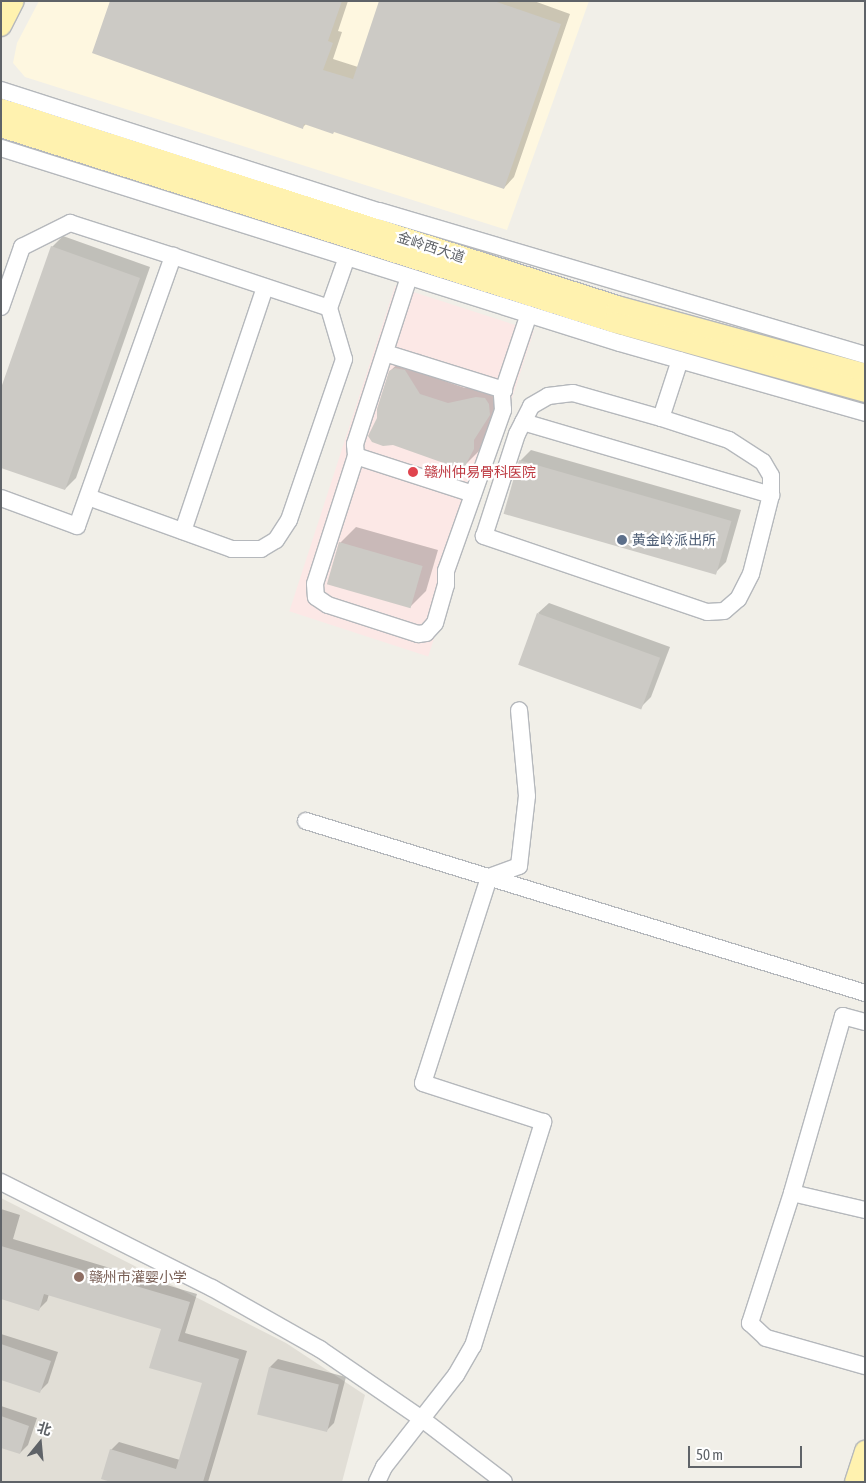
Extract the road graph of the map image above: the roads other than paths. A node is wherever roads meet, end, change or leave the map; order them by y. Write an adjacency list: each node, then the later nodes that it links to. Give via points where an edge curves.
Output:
1 (14, 1): 2 (main road)
2 (1, 26)
3 (1, 90): 15 (street, via 370,208)
4 (1, 110): 17 (main road, 金岭西大道, via 616,306)
5 (1, 127): 19 (main road, 金岭西大道, via 613,322)
6 (1, 148): 8 (street)
7 (173, 256): 10 (street); 11 (street, via 70,223 22,247); 26 (street)
8 (347, 257): 9 (street); 12 (street)
9 (409, 277): 13 (street); 14 (street)
10 (265, 287): 12 (street); 28 (street)
11 (1, 307)
12 (329, 308): 28 (street, via 344,359 289,520 276,540 261,549 232,549)
13 (528, 314): 16 (street); 18 (street)
14 (385, 353): 18 (street); 23 (street, via 355,444)
15 (865, 355)
16 (680, 360): 20 (street); 21 (street)
17 (865, 374)
18 (504, 390): 24 (street, via 503,410)
19 (865, 392)
20 (865, 413)
21 (661, 418): 22 (street, via 573,393 548,396 531,406); 25 (street, via 729,440 747,450 763,462 771,476)
22 (523, 422): 25 (street); 25 (street, via 484,536 707,612 724,611 738,599 751,574)
23 (356, 456): 24 (street); 24 (street, via 314,584 316,597 328,605 355,614 418,634 426,633 435,623 446,585 446,571)
24 (473, 494)
25 (771, 495)
26 (88, 497): 27 (street, via 77,526); 28 (street)
27 (1, 498)
28 (183, 531)
29 (519, 710): 31 (street, via 527,796 519,866)
30 (306, 821): 31 (street)
31 (489, 877): 32 (street); 38 (street, via 424,1083 543,1122 473,1346 456,1375)
32 (865, 994)
33 (865, 1022): 35 (street, via 843,1016)
34 (1, 1182): 38 (street, via 212,1288 320,1348)
35 (792, 1193): 36 (street); 37 (street, via 750,1323 766,1338)
36 (865, 1210)
37 (865, 1366)
38 (422, 1419): 40 (street); 41 (street)
39 (865, 1451): 42 (main road)
40 (377, 1482)
41 (504, 1482)
42 (855, 1482)

